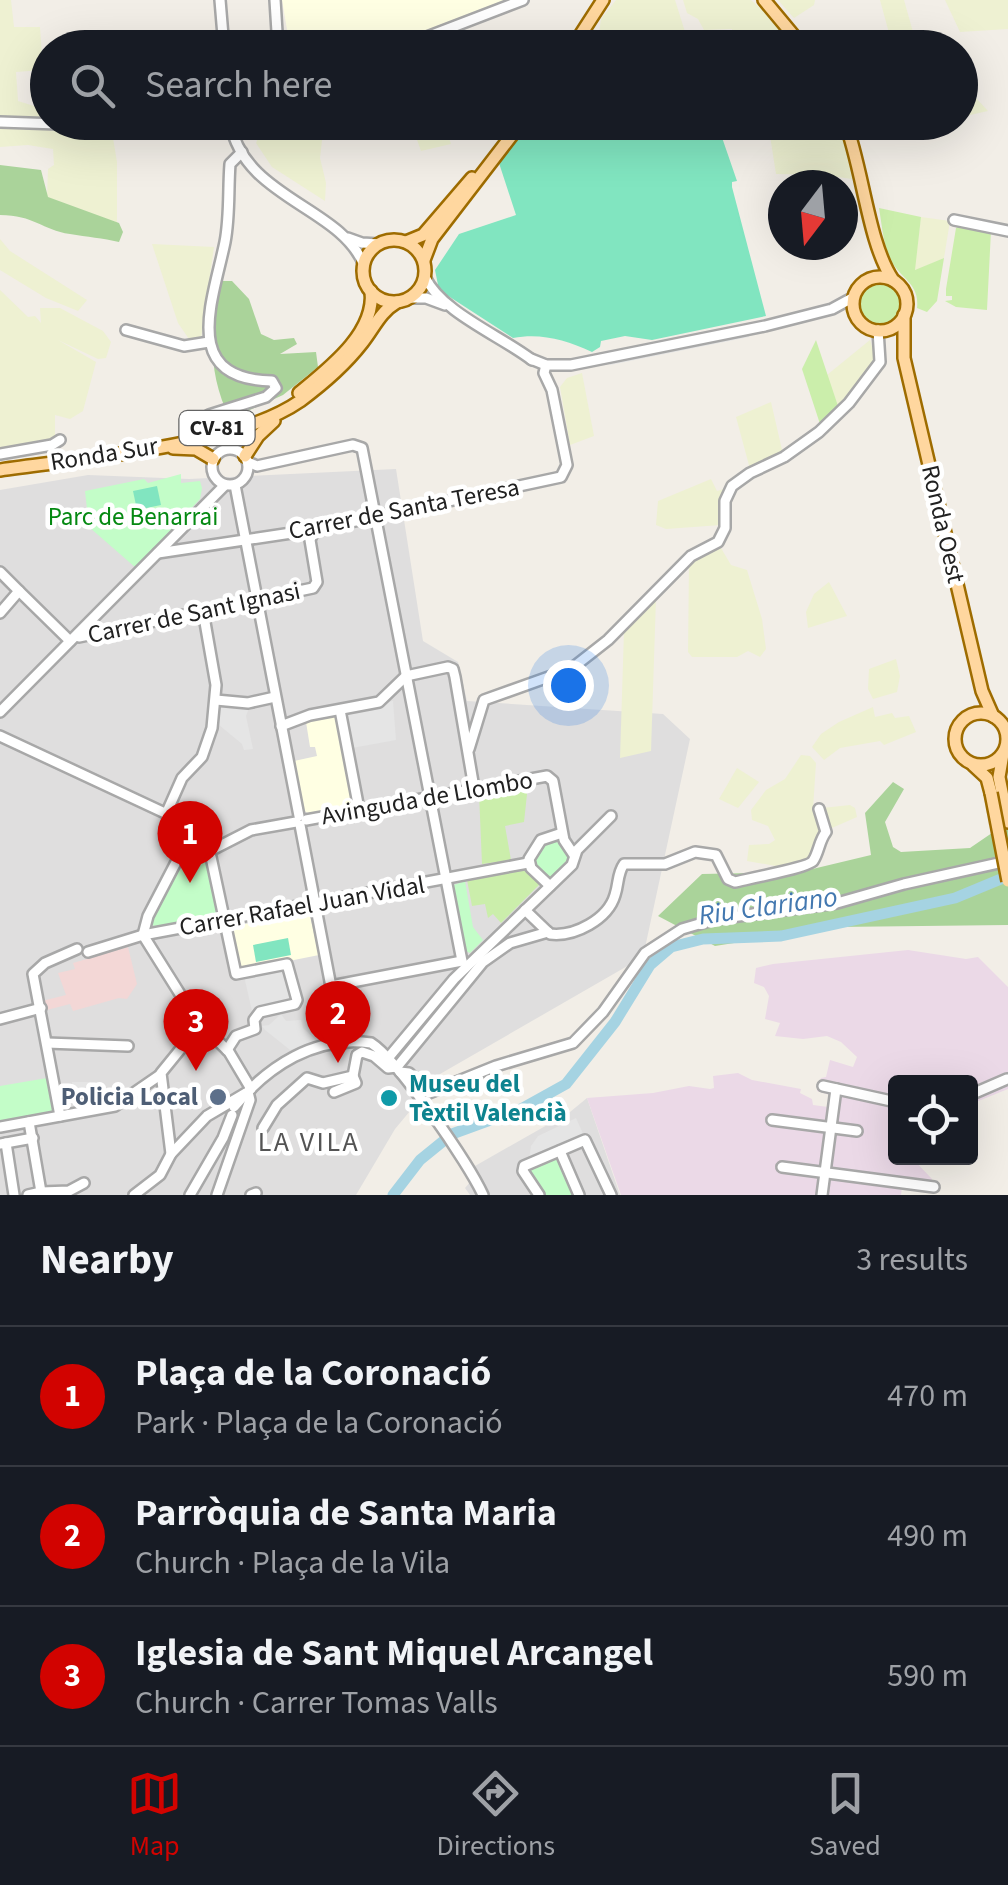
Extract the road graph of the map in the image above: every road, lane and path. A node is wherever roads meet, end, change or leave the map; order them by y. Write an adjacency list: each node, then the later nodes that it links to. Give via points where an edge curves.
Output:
1 (220, 0): 7 (street)
2 (275, 0): 8 (street)
3 (523, 0): 9 (street)
4 (593, 0): 10 (main road)
5 (602, 0): 11 (main road)
6 (764, 0): 12 (main road)
7 (222, 30)
8 (277, 30)
9 (445, 30)
10 (574, 30)
11 (583, 30)
12 (789, 30)
13 (0, 122): 14 (street)
14 (30, 123)
15 (236, 140): 19 (street)
16 (499, 140): 23 (main road, via 433,225)
17 (508, 140): 26 (main road, via 432,239)
18 (851, 140): 25 (main road)
19 (242, 152): 21 (street, via 274,188); 40 (street, via 230,164)
20 (954, 220): 22 (street)
21 (337, 232): 24 (street); 27 (street)
22 (1008, 232)
23 (406, 242): 24 (main road); 26 (main road)
24 (379, 244): 27 (main road)
25 (878, 248): 29 (main road); 30 (main road)
26 (424, 260): 28 (main road)
27 (364, 265): 31 (main road)
28 (425, 277): 33 (main road, CV-81); 34 (street, Carrer de Santa Teresa)
29 (870, 278): 30 (main road); 32 (main road)
30 (893, 280): 37 (main road, via 906,297)
31 (370, 291): 33 (main road, via 387,301); 50 (main road, Ronda Sur / CV-81, via 370,315 352,341 313,382 265,413)
32 (854, 297): 35 (street); 36 (main road)
33 (404, 300): 34 (street, Carrer de Santa Teresa, via 426,298); 43 (main road, Ronda Sur / CV-81, via 386,309)
34 (452, 308): 42 (street, Carrer de Santa Teresa)
35 (832, 309): 36 (street); 42 (street)
36 (854, 312): 39 (main road, via 861,323)
37 (904, 316): 39 (main road); 41 (main road, Ronda Oest)
38 (126, 330): 40 (street, via 184,346)
39 (880, 330): 41 (main road, Ronda Oest); 72 (street, via 880,362 842,410 784,458 732,486 718,542 691,556 578,664 484,700)
40 (209, 342): 44 (street, via 232,374 276,386 270,396)
41 (904, 358): 63 (main road, Ronda Oest)
42 (551, 372): 52 (street, Carrer de Santa Teresa, via 564,476)
43 (317, 389): 46 (main road, Ronda Sur / CV-81, via 237,430); 49 (main road, via 268,425)
44 (208, 414)
45 (60, 440): 47 (street)
46 (124, 451): 48 (main road, via 186,448); 50 (main road, Ronda Sur / CV-81)
47 (0, 454)
48 (213, 459): 49 (street, via 228,448); 51 (street, via 212,473)
49 (249, 464): 51 (street); 52 (street, via 358,445)
50 (0, 469)
51 (229, 486): 54 (street); 55 (street)
52 (376, 516): 53 (street, Carrer de Santa Teresa); 62 (street)
53 (314, 529): 54 (street, Carrer de Santa Teresa); 58 (street, Carrer de Sant Ignasi, via 317,585)
54 (246, 540): 55 (street, Carrer de Santa Teresa); 58 (street)
55 (158, 553): 61 (street)
56 (0, 572): 57 (street)
57 (19, 591): 60 (street); 61 (street)
58 (257, 601): 59 (street, Carrer de Sant Ignasi); 64 (street)
59 (203, 611): 61 (street, Carrer de Sant Ignasi); 65 (street)
60 (0, 613)
61 (71, 640): 67 (street)
62 (406, 676): 66 (street, via 382,700); 72 (street, via 454,671); 77 (street)
63 (982, 691): 68 (main road); 69 (main road, Ronda Oest)
64 (275, 697): 65 (street); 70 (street)
65 (216, 700): 80 (street, via 204,753 182,778)
66 (340, 710): 70 (street); 78 (street)
67 (0, 712)
68 (974, 714): 69 (main road); 74 (main road, via 960,723 954,739 960,755)
69 (992, 716): 73 (main road, via 1005,728)
70 (281, 726): 82 (street)
71 (0, 736): 80 (street)
72 (469, 749): 75 (street)
73 (1003, 754): 74 (main road, via 990,764); 76 (main road)
74 (974, 764): 76 (main road)
75 (474, 788): 77 (street, Avinguda de Llombo); 85 (street, Avinguda de Llombo, via 550,776)
76 (996, 791): 83 (main road); 92 (main road, bridge)
77 (430, 797): 78 (street, Avinguda de Llombo); 91 (street)
78 (360, 809): 82 (street, Avinguda de Llombo)
79 (819, 809): 98 (street, via 826,832 807,867 735,882 708,852 662,864 630,862 621,867 606,913 572,932)
80 (166, 814): 84 (street)
81 (611, 816): 88 (street)
82 (300, 820): 87 (street, Avinguda de Llombo, via 254,829); 94 (street)
83 (1008, 822)
84 (191, 830): 86 (street); 87 (street)
85 (562, 833): 88 (street, Avinguda de Llombo); 90 (street, via 538,843)
86 (185, 845): 87 (street); 97 (street)
87 (205, 851): 96 (street)
88 (574, 855): 93 (street)
89 (1008, 862): 112 (street, via 837,902 694,925 644,953 604,1012 569,1045 429,1093)
90 (528, 863): 91 (street, Carrer Rafael Juan Vidal); 93 (street)
91 (446, 880): 94 (street, Carrer Rafael Juan Vidal); 101 (street)
92 (1008, 880)
93 (550, 886): 95 (street)
94 (315, 905): 96 (street, Carrer Rafael Juan Vidal); 102 (street)
95 (525, 910): 98 (street); 101 (street)
96 (226, 921): 97 (street, Carrer Rafael Juan Vidal); 110 (street, via 236,974 288,965 297,1002 260,1012 255,1029 235,1037)
97 (144, 930): 100 (street); 106 (street)
98 (548, 932): 112 (street, via 510,944 483,962)
99 (77, 948): 104 (street, via 33,974)
100 (88, 952)
101 (465, 963): 102 (street); 111 (street)
102 (331, 986): 108 (street)
103 (207, 1000): 106 (street, via 214,1008)
104 (41, 1008): 105 (street); 107 (street)
105 (0, 1019)
106 (201, 1024): 110 (street); 113 (street)
107 (46, 1043): 109 (street); 120 (street)
108 (342, 1044): 111 (street, via 370,1042); 117 (street, via 278,1063)
109 (128, 1046)
110 (227, 1050): 117 (street)
111 (389, 1056): 112 (street)
112 (398, 1070): 125 (street, via 362,1052 356,1055 356,1083 332,1088 306,1078); 136 (street)
113 (160, 1075): 120 (street, via 117,1106); 130 (street)
114 (1007, 1079): 118 (street)
115 (823, 1086): 116 (street)
116 (836, 1089): 119 (street); 124 (street)
117 (250, 1091): 130 (street, via 207,1116); 140 (street); 141 (street)
118 (978, 1092)
119 (888, 1100)
120 (60, 1116): 122 (street)
121 (772, 1120): 124 (street)
122 (29, 1122): 123 (street); 127 (street)
123 (0, 1127)
124 (831, 1127): 126 (street); 132 (street)
125 (263, 1128)
126 (857, 1131)
127 (33, 1138): 128 (street); 135 (street)
128 (3, 1143): 138 (street)
129 (560, 1151): 142 (street, via 524,1166); 143 (street); 144 (street, via 587,1142)
130 (171, 1154): 139 (street, via 162,1172)
131 (782, 1167): 132 (street)
132 (825, 1173): 134 (street); 145 (street)
133 (84, 1183): 135 (street)
134 (934, 1187)
135 (41, 1192): 137 (street)
136 (482, 1193)
137 (29, 1194)
138 (14, 1195)
139 (134, 1195)
140 (190, 1195)
141 (218, 1195)
142 (539, 1195)
143 (579, 1195)
144 (610, 1195)
145 (822, 1195)

